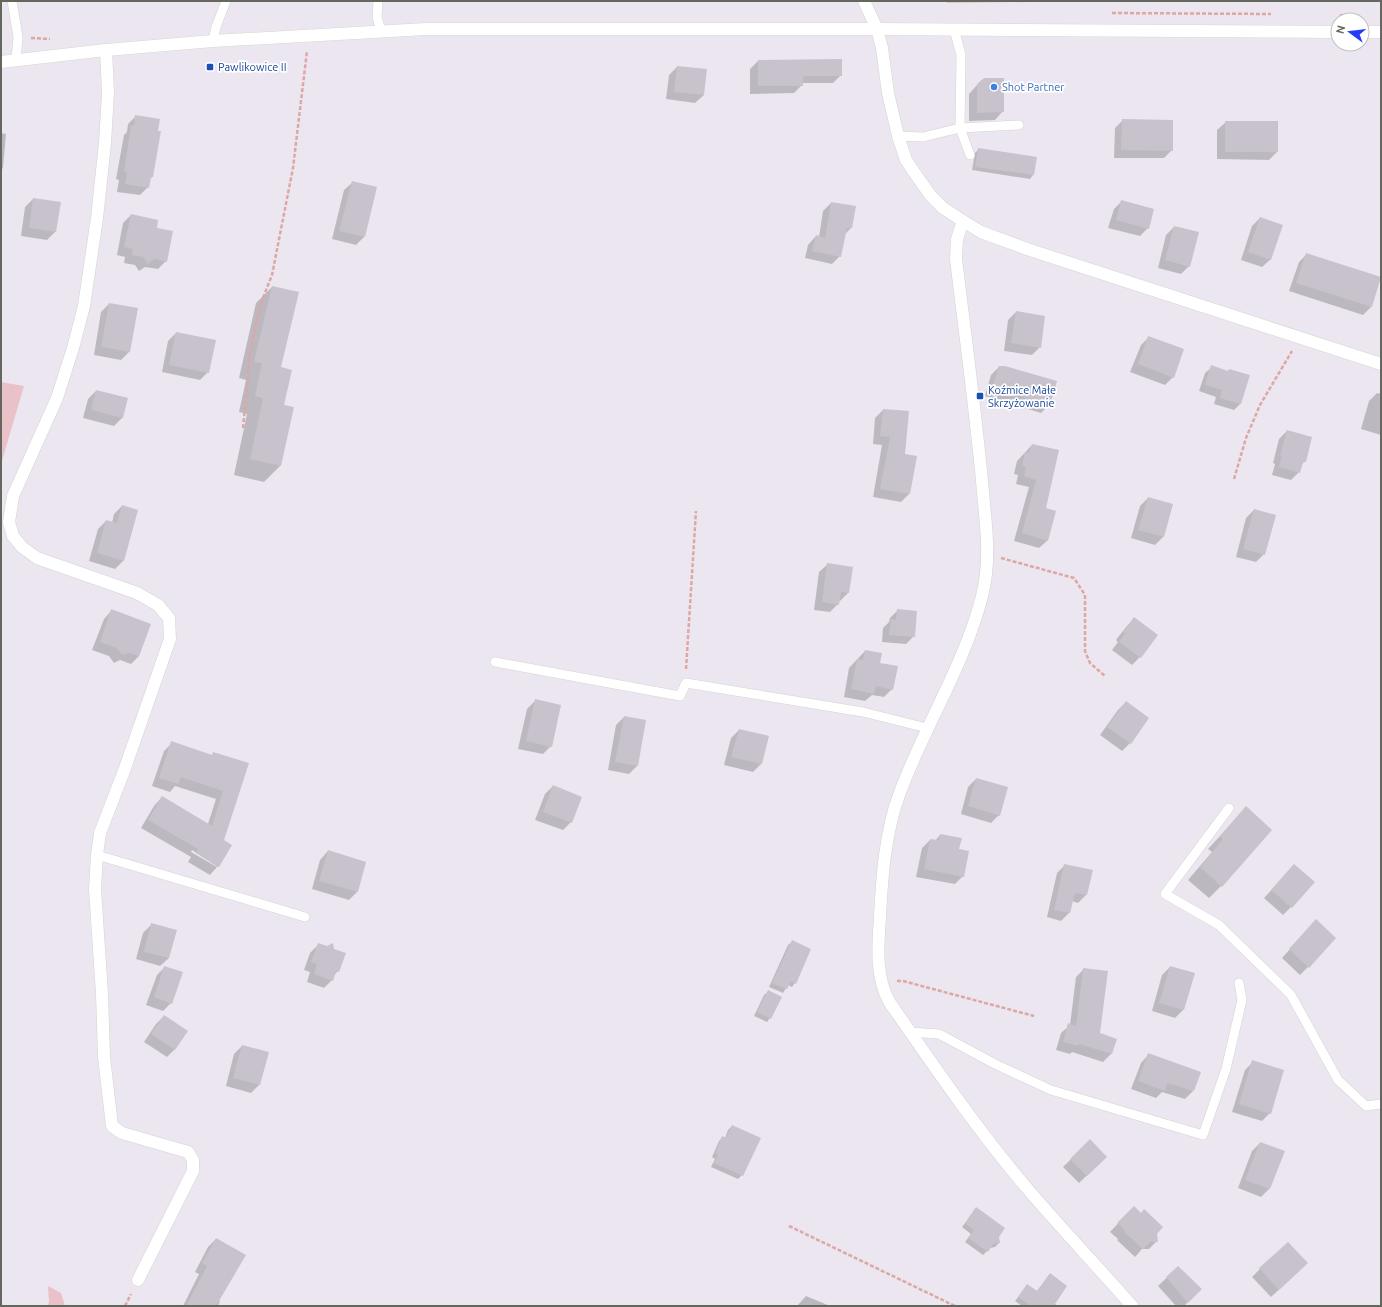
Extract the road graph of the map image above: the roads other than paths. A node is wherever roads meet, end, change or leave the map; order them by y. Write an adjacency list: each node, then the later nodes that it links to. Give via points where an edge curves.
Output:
1 (12, 1): 13 (lane, via 18,37)
2 (226, 1): 11 (lane)
3 (378, 1): 7 (lane)
4 (864, 1): 5 (street)
5 (877, 29): 6 (street); 7 (street); 17 (street)
6 (954, 29): 8 (street); 16 (lane, via 962,55)
7 (381, 31): 11 (street)
8 (1330, 32)
9 (1370, 32): 10 (street)
10 (1381, 32)
11 (213, 41): 12 (street)
12 (106, 50): 13 (street); 24 (street, via 108,93 105,143 84,306 57,398 14,496 9,522 13,536 22,547 38,558 137,593 158,605 169,618 170,639 100,833)
13 (16, 60): 14 (street)
14 (1, 62)
15 (1020, 125): 16 (lane)
16 (960, 128): 17 (lane, via 923,137); 18 (lane)
17 (898, 136): 19 (street, via 906,160 931,196 943,208)
18 (970, 155)
19 (963, 221): 20 (street, via 981,232 1027,249); 22 (street, via 957,239 956,259 980,460 987,555 986,576 974,622)
20 (1381, 364)
21 (495, 662): 22 (lane, via 680,696 686,683 863,712)
22 (927, 728): 27 (street, via 898,796 882,879 879,926 880,980 885,995)
23 (1229, 808): 28 (lane, via 1165,894 1219,926 1291,994 1338,1080 1366,1106)
24 (97, 855): 25 (lane); 29 (street, via 95,889 104,1056 112,1126 122,1133 188,1152 193,1160 193,1171)
25 (305, 917)
26 (1239, 983): 27 (lane, via 1242,1000 1226,1069 1203,1135 1051,1090 939,1034)
27 (910, 1032): 30 (street, via 962,1106 1025,1186)
28 (1381, 1104)
29 (138, 1280)
30 (1132, 1306)

